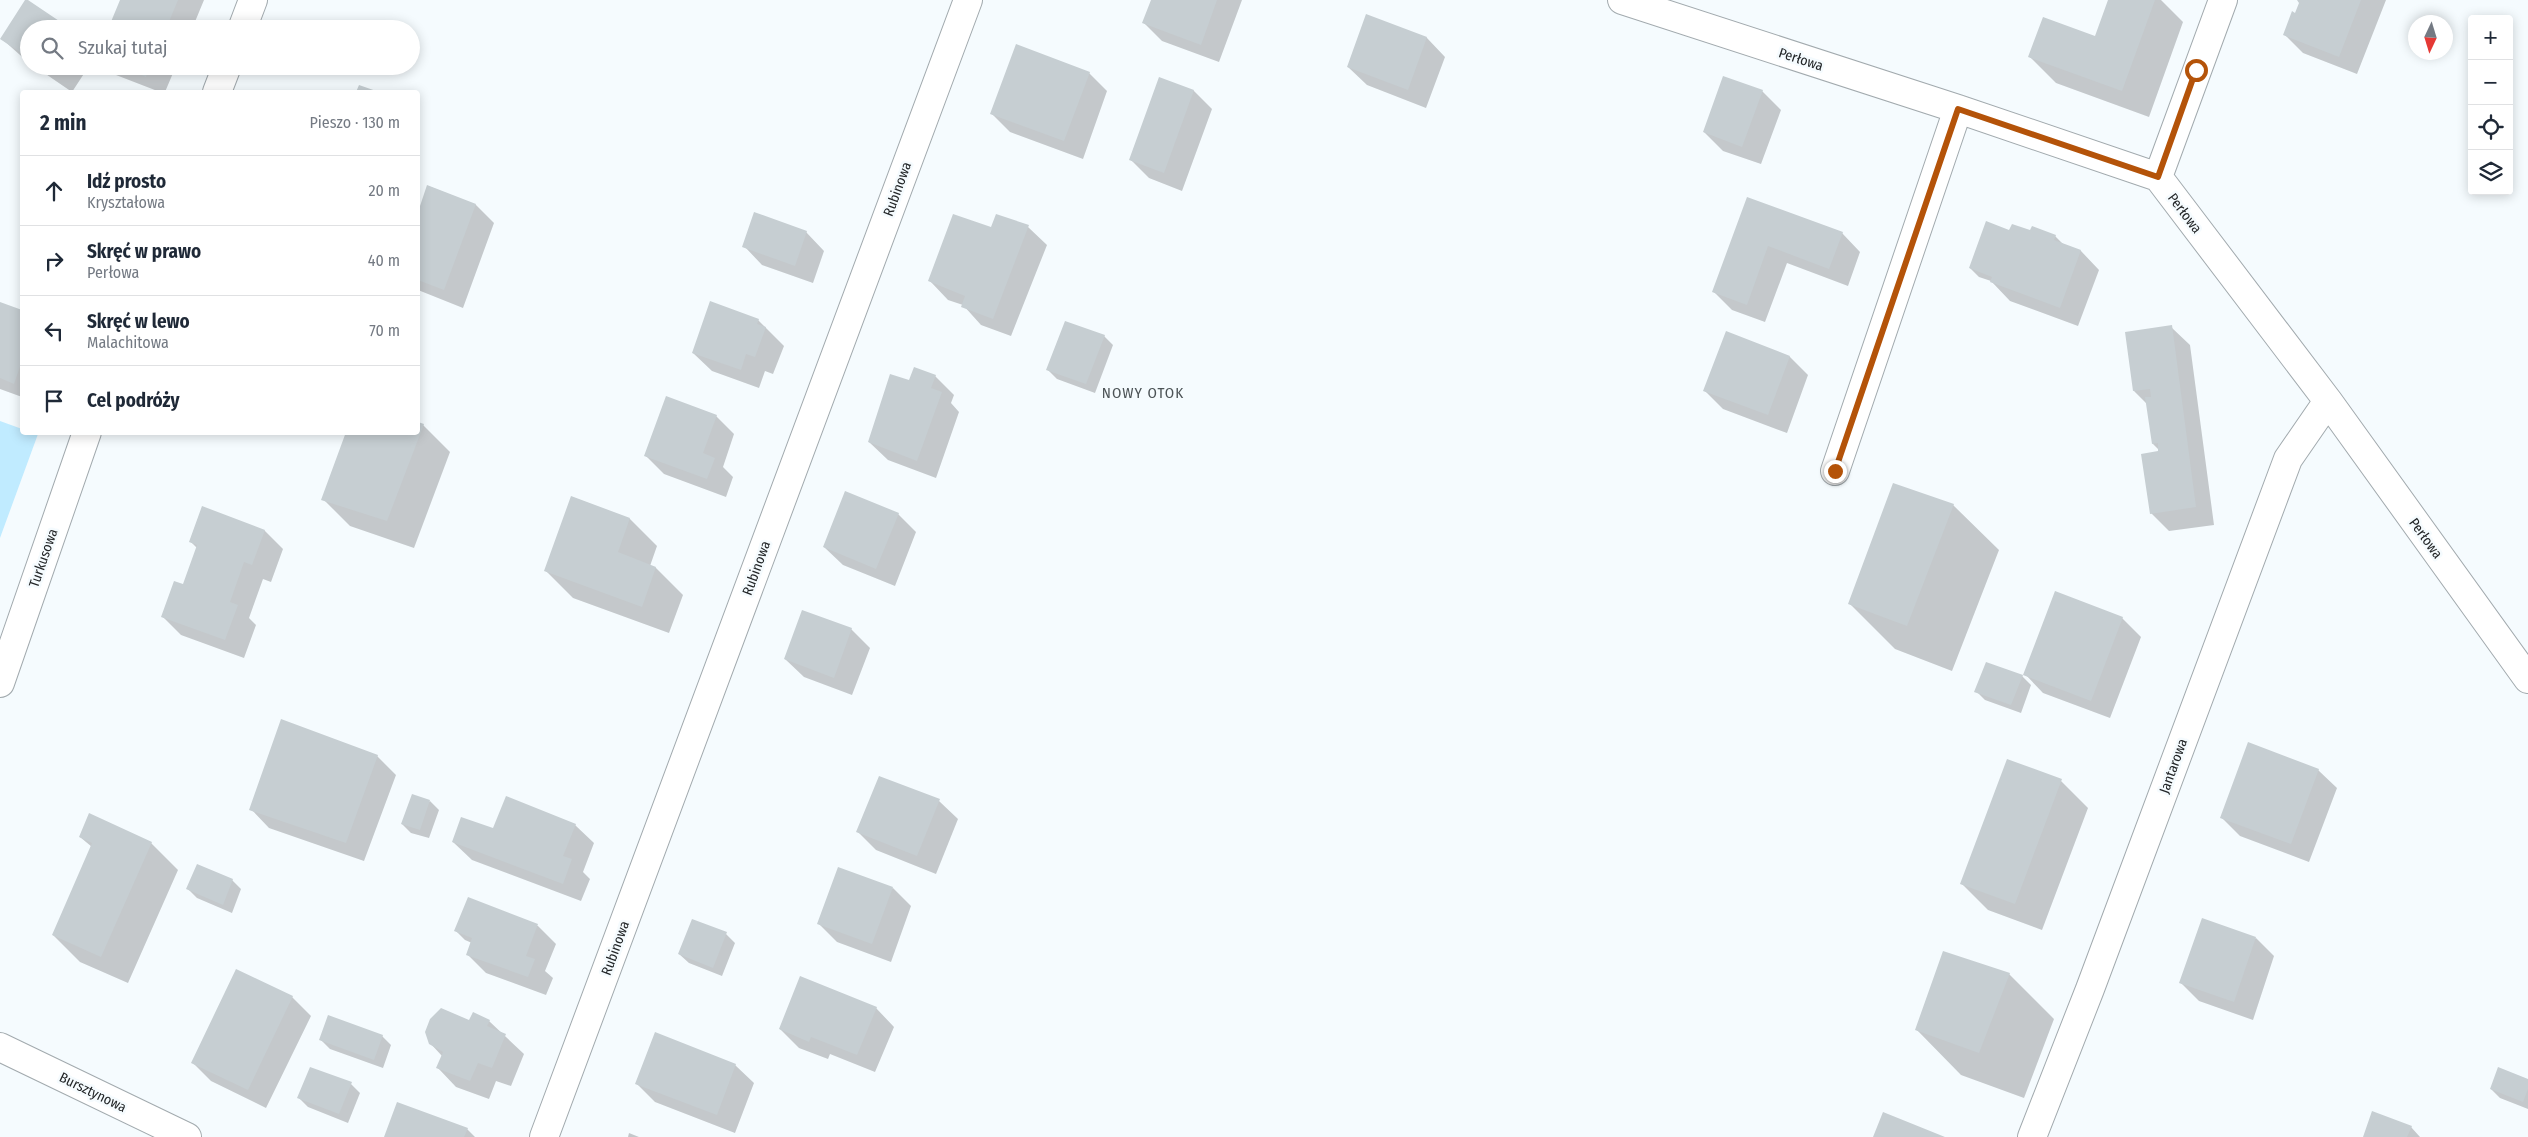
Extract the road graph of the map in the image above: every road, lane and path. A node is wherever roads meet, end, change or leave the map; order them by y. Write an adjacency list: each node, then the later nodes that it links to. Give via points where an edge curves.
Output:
1 (253, 0): 5 (street)
2 (968, 0): 17 (street, Rubinowa)
3 (1622, 0): 8 (street, Perłowa)
4 (2223, 0): 9 (street)
5 (245, 20)
6 (224, 75): 7 (street)
7 (218, 90)
8 (1958, 109): 9 (street, Perłowa); 12 (street)
9 (2158, 177): 10 (street, Perłowa)
10 (2328, 401): 13 (street, Perłowa); 18 (street, Jantarowa, via 2288,459)
11 (86, 435): 14 (street, Turkusowa)
12 (1835, 471)
13 (2528, 679)
14 (0, 683)
15 (0, 1047): 16 (street, Bursztynowa)
16 (187, 1137)
17 (544, 1137)
18 (2032, 1137)

